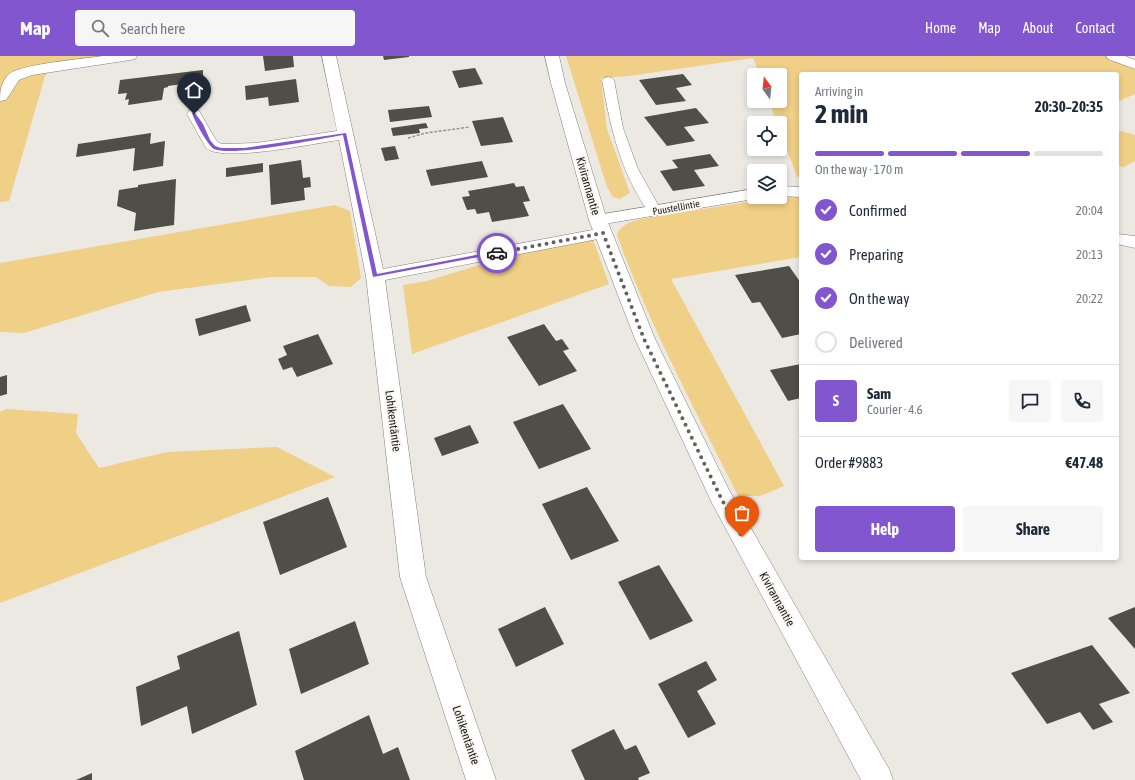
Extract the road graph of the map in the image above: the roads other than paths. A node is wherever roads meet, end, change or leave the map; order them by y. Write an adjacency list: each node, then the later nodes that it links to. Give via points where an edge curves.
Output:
1 (130, 56): 7 (street, via 29,71 14,77)
2 (329, 56): 9 (street, Lohikentäntie)
3 (552, 56): 14 (street, Kivirannantie)
4 (1113, 56): 5 (street)
5 (1135, 64)
6 (608, 80): 13 (lane, via 617,128 631,169)
7 (1, 97)
8 (194, 114): 9 (street, via 208,141 221,149 244,149)
9 (345, 134): 17 (street, Lohikentäntie)
10 (787, 192): 11 (street)
11 (799, 192)
12 (747, 195): 13 (street, Puustellintie)
13 (654, 210): 14 (street, Puustellintie)
14 (601, 226): 17 (street, Puustellintie); 19 (street, Kivirannantie, via 644,339 720,496)
15 (1119, 239): 16 (street)
16 (1135, 242)
17 (375, 276): 18 (street, Lohikentäntie, via 413,577)
18 (481, 780)
19 (878, 780)

